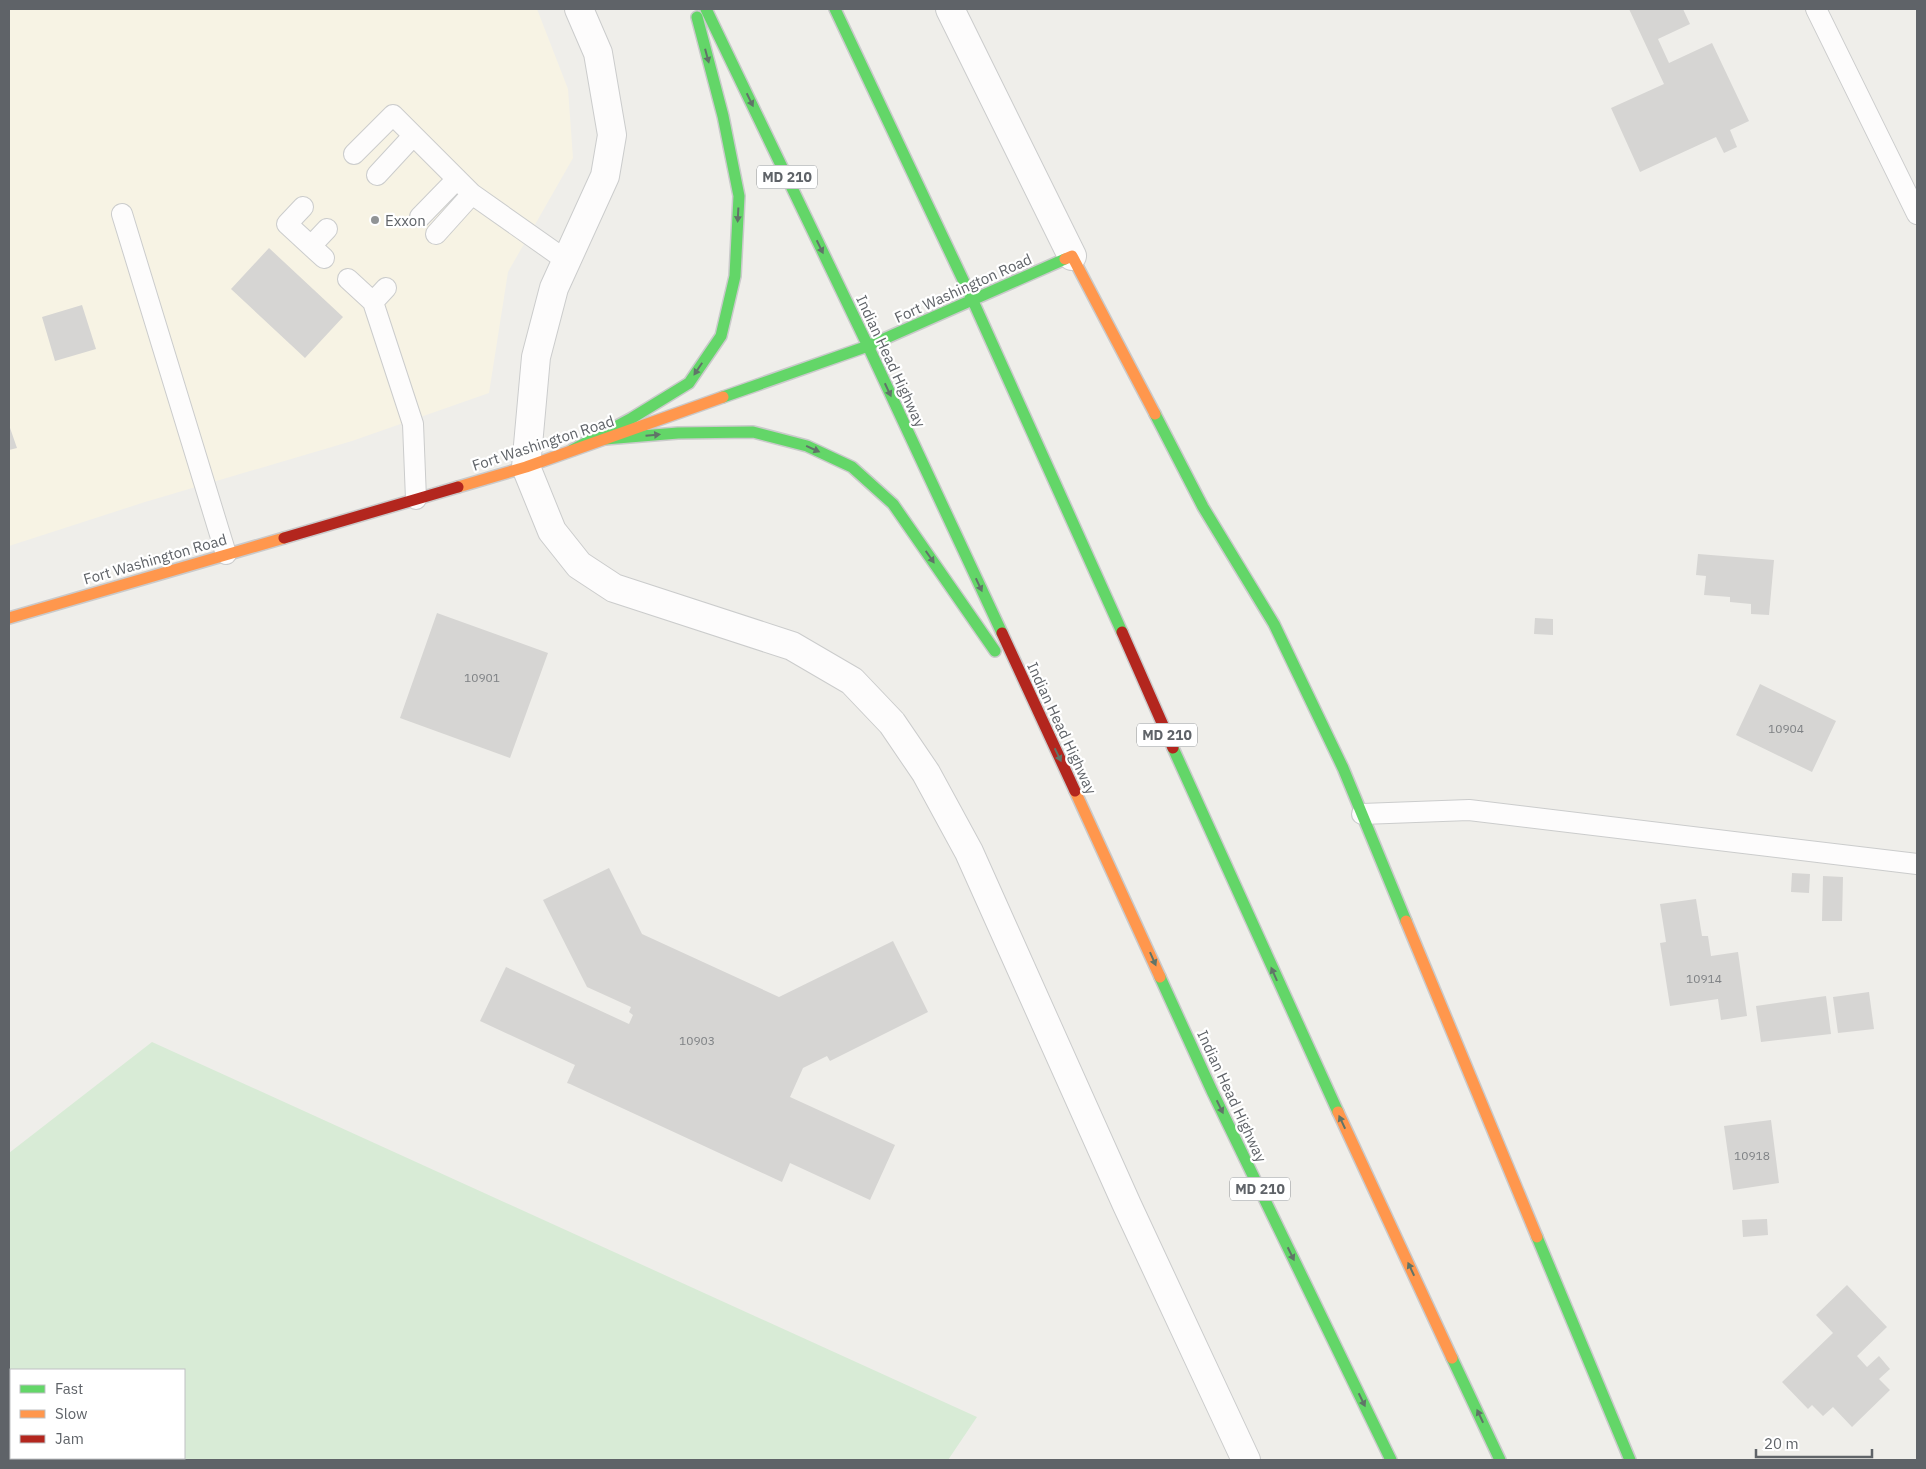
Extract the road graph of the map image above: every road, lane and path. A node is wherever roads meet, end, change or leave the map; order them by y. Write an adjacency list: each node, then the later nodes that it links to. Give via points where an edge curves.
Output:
1 (579, 9): 19 (street, via 598,53 612,135 605,176)
2 (694, 9): 24 (main road, one-way to 24, via 723,116 739,196 735,276 721,336 689,383)
3 (706, 9): 22 (main road, Indian Head Highway / MD 210, one-way to 22)
4 (835, 9): 21 (main road, MD 210)
5 (950, 9): 18 (street)
6 (1816, 9): 14 (lane)
7 (413, 136): 8 (lane, via 393,115); 9 (lane); 10 (lane)
8 (354, 154)
9 (377, 175)
10 (457, 179): 11 (lane); 15 (lane)
11 (472, 194): 17 (lane); 19 (lane)
12 (303, 207): 16 (lane, via 287,224 318,252)
13 (122, 214): 27 (lane)
14 (1917, 214)
15 (420, 217)
16 (327, 229)
17 (436, 234)
18 (1072, 256): 21 (main road, Fort Washington Road); 30 (main road, via 1204,507 1274,624)
19 (566, 261): 25 (street, via 554,288 536,357)
20 (358, 280): 26 (lane, via 380,295 414,424)
21 (972, 301): 22 (main road, Fort Washington Road); 34 (main road, MD 210, one-way to 21, via 1293,1015)
22 (868, 346): 23 (main road, Fort Washington Road); 29 (main road, Indian Head Highway / MD 210, one-way to 29)
23 (605, 439): 24 (main road, Fort Washington Road); 29 (main road, one-way to 29, via 678,433 753,432 807,446 852,467 893,504)
24 (572, 450): 25 (main road, Fort Washington Road)
25 (526, 467): 26 (main road, Fort Washington Road); 32 (street, via 552,531 579,565 614,588 792,646 852,682 892,723 926,773 969,852)
26 (416, 499): 27 (main road, Fort Washington Road)
27 (226, 554): 28 (main road, Fort Washington Road)
28 (9, 618)
29 (1037, 711): 33 (main road, Indian Head Highway / MD 210, one-way to 33, via 1212,1091)
30 (1362, 814): 31 (lane, via 1469,810); 35 (main road)
31 (1917, 864)
32 (1246, 1460)
33 (1391, 1460)
34 (1500, 1460)
35 (1630, 1460)

